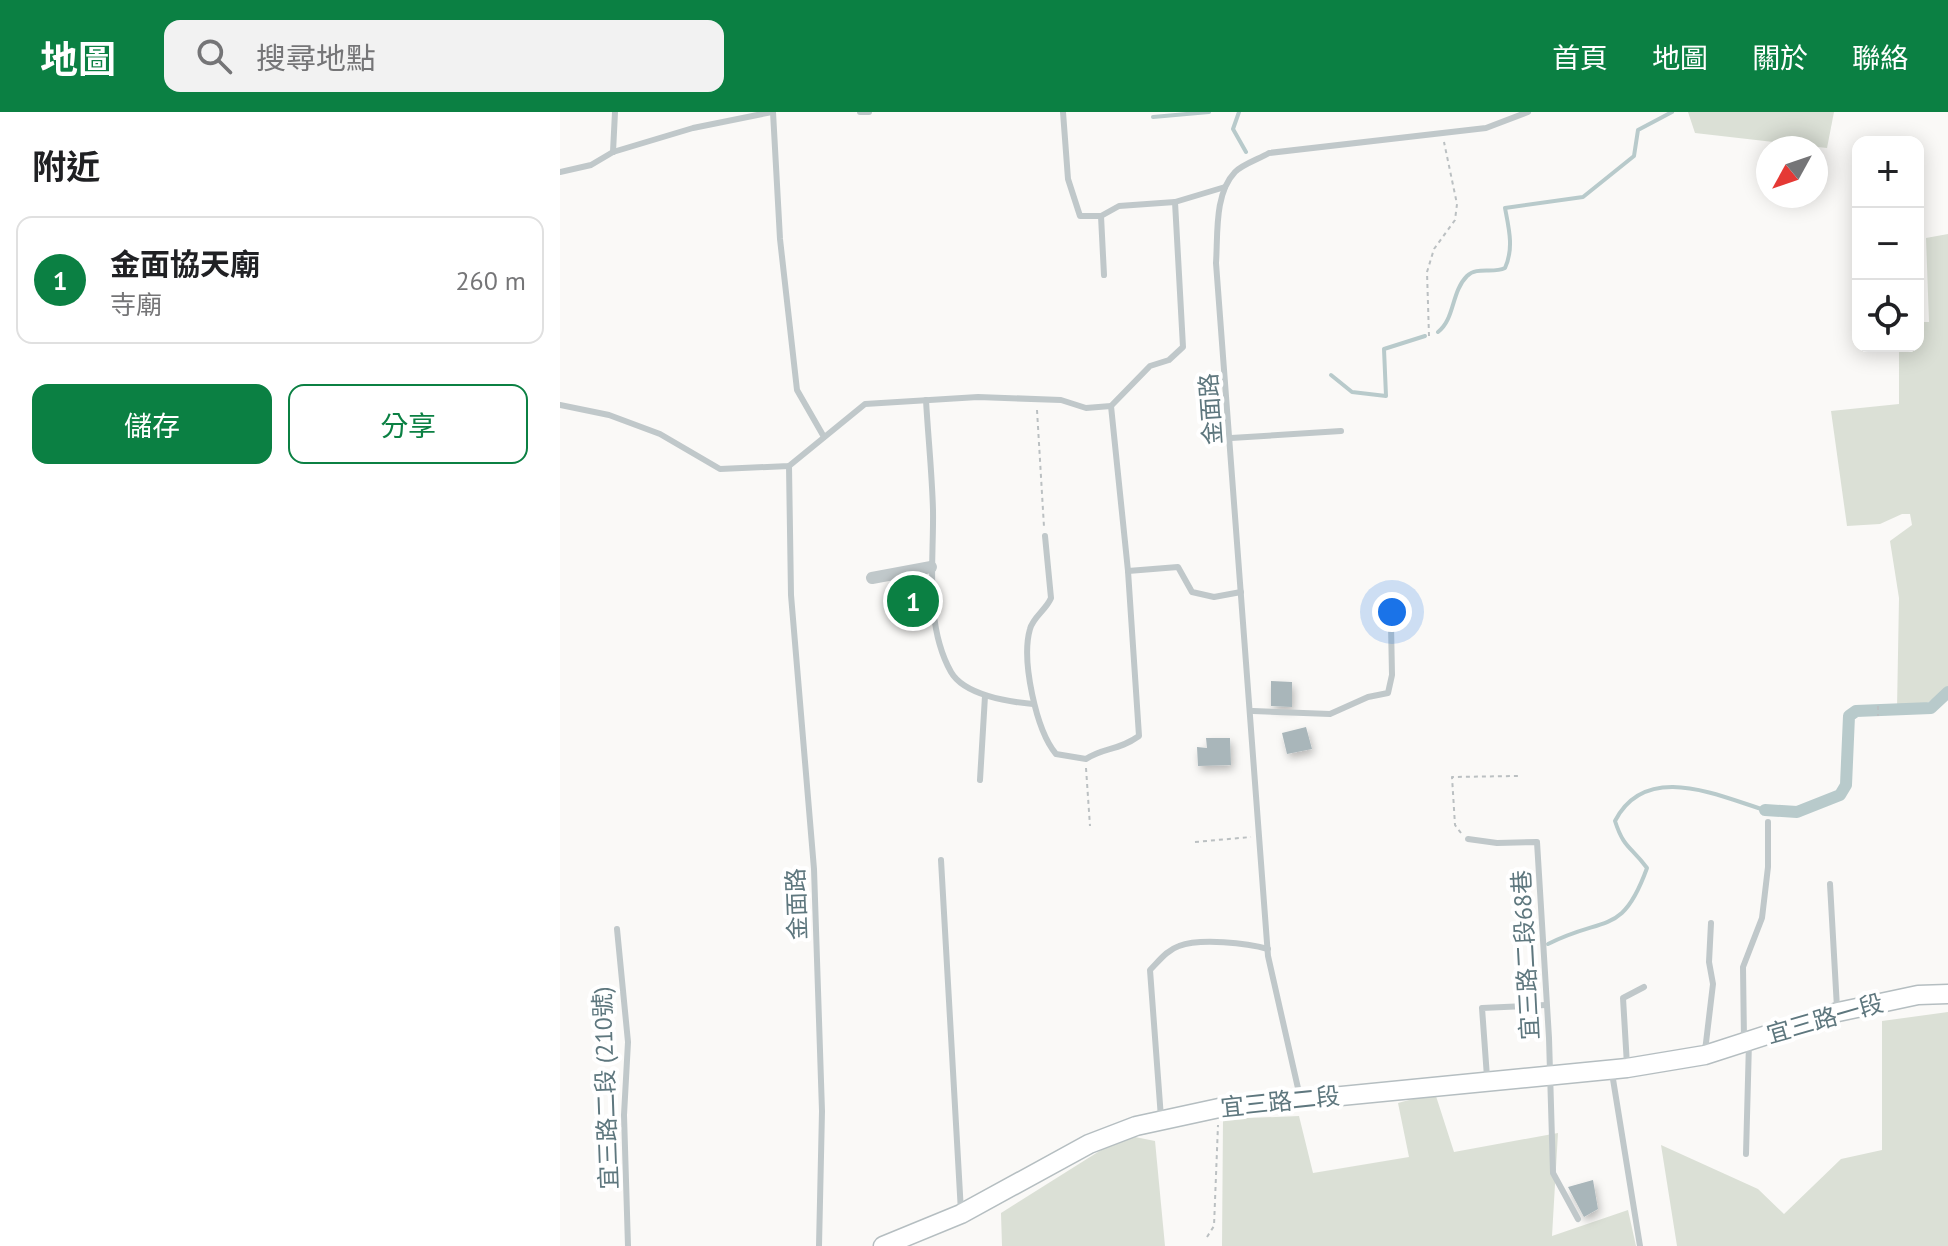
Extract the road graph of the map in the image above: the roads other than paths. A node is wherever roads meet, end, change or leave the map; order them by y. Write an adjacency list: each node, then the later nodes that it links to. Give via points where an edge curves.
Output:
1 (615, 112): 7 (lane)
2 (773, 112): 7 (lane); 17 (lane, via 797,390)
3 (860, 112): 4 (lane)
4 (869, 112)
5 (1063, 112): 11 (lane, via 1075,208 1080,216)
6 (1528, 112): 9 (lane, via 1486,128 1269,153 1236,170)
7 (613, 152): 8 (lane, via 591,165)
8 (560, 172)
9 (1225, 187): 10 (lane); 18 (lane, 金面路, via 1216,263)
10 (1175, 202): 11 (lane, via 1119,206); 15 (lane, via 1183,347 1169,360 1150,366)
11 (1101, 216): 12 (lane)
12 (1104, 275)
13 (926, 400): 15 (lane, via 978,397); 17 (lane, via 865,404); 21 (lane)
14 (560, 405): 19 (lane, via 609,415 660,434 720,469)
15 (1111, 406): 22 (lane)
16 (1341, 431): 18 (lane)
17 (824, 437): 19 (lane)
18 (1231, 438): 24 (lane, 金面路)
19 (789, 466): 52 (lane, 金面路, via 791,595 814,869 822,1111)
20 (1045, 536): 27 (lane, via 1051,598 1030,628)
21 (931, 567): 23 (street); 26 (lane, via 937,625 951,672)
22 (1128, 571): 24 (lane, via 1178,567 1192,592 1214,597); 27 (lane, via 1139,736 1086,759 1056,754)
23 (872, 578)
24 (1241, 592): 28 (lane, 金面路)
25 (1391, 625): 28 (lane, via 1388,693 1330,714)
26 (985, 696): 27 (lane); 29 (lane)
27 (1033, 704)
28 (1253, 711): 36 (lane, 金面路)
29 (980, 780)
30 (1768, 822): 41 (lane, via 1762,918 1743,967)
31 (1468, 839): 39 (lane, 宜三路二段68巷, via 1537,842)
32 (941, 860): 49 (lane)
33 (1830, 884): 40 (lane)
34 (1711, 923): 42 (lane, via 1713,984)
35 (617, 929): 51 (lane, 宜三路二段 (210號), via 628,1042)
36 (1268, 949): 46 (lane, 金面路); 47 (lane, via 1246,943 1181,944 1150,970)
37 (1644, 987): 43 (lane, via 1623,998)
38 (1948, 994): 40 (street, 宜三路一段)
39 (1546, 1005): 44 (lane, 宜三路二段68巷); 45 (lane, via 1482,1008)
40 (1838, 1012): 41 (street, 宜三路一段)
41 (1747, 1042): 42 (street, 宜三路一段); 48 (lane)
42 (1705, 1055): 43 (street, 宜三路二段)
43 (1620, 1069): 44 (street, 宜三路二段); 54 (lane)
44 (1549, 1076): 45 (street, 宜三路二段); 50 (lane, 宜三路二段68巷, via 1553,1173)
45 (1487, 1081): 46 (street, 宜三路二段)
46 (1301, 1100): 47 (street, 宜三路二段)
47 (1161, 1120): 49 (street, 宜三路二段, via 1089,1144)
48 (1746, 1154)
49 (961, 1214): 53 (street, 宜三路二段)
50 (1578, 1219)
51 (628, 1246)
52 (819, 1246)
53 (883, 1246)
54 (1640, 1246)

